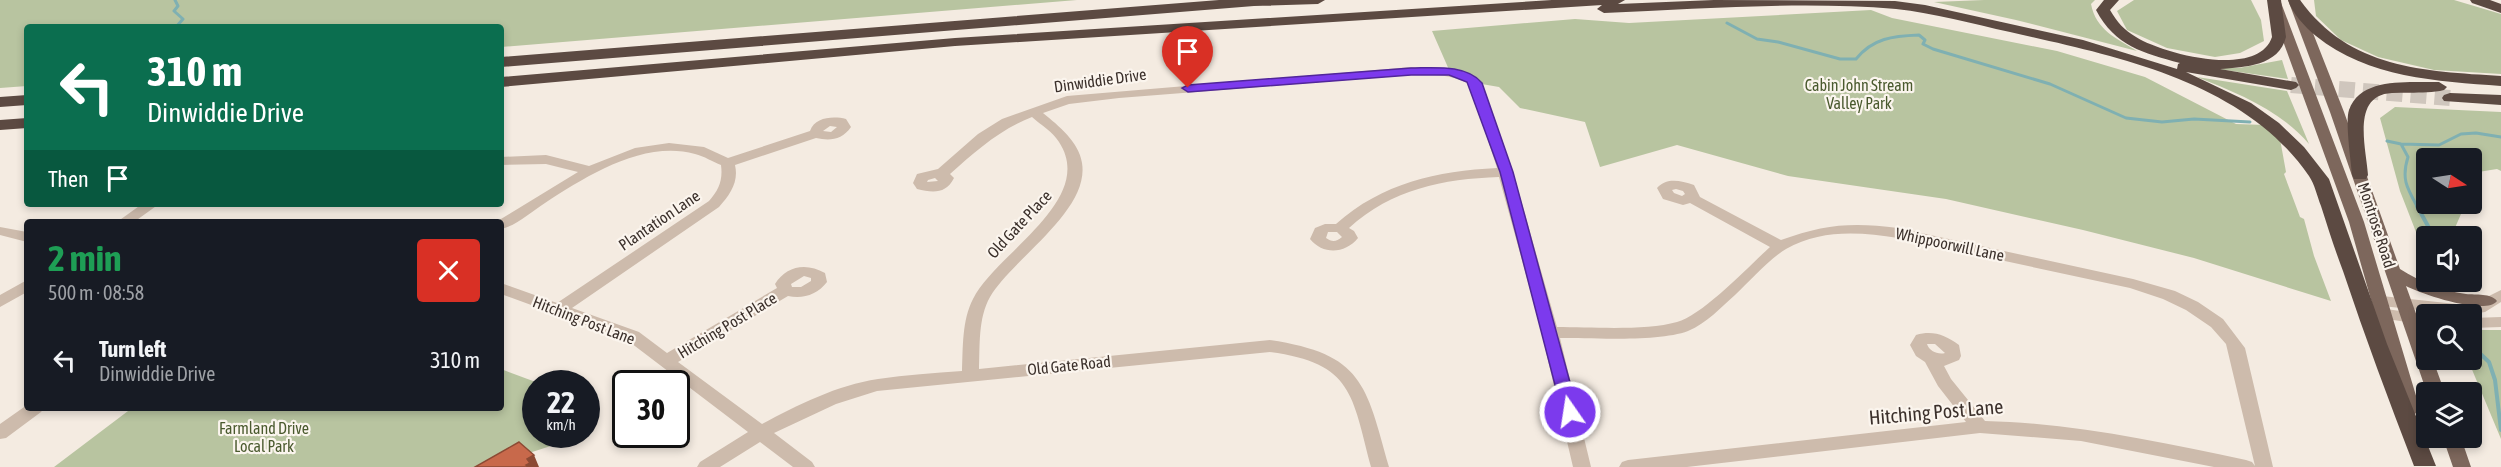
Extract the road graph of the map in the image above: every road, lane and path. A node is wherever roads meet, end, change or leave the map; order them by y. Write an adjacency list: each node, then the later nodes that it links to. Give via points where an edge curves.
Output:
1 (1272, 0): 10 (highway)
2 (1318, 0): 10 (highway)
3 (1618, 0): 12 (highway)
4 (1810, 0): 9 (highway)
5 (2112, 0): 6 (highway, via 2103,10 2104,18 2127,39 2167,55 2224,64 2259,58 2274,48 2279,36)
6 (2274, 0): 47 (main road, Montrose Road, via 2347,194)
7 (2477, 0): 11 (highway)
8 (2294, 1): 16 (highway, via 2324,37 2376,62 2423,75); 32 (main road, Montrose Road)
9 (1773, 2): 12 (highway); 13 (highway, via 1925,9)
10 (1183, 7): 14 (highway)
11 (2501, 9)
12 (955, 42): 15 (highway)
13 (2083, 44): 17 (highway, via 2220,75); 63 (highway, via 2156,65 2212,89 2271,124 2305,156 2320,179 2377,344)
14 (504, 62)
15 (504, 81)
16 (2501, 81)
17 (2291, 85)
18 (2501, 90): 32 (highway, via 2402,87 2386,88 2364,97 2356,112)
19 (2450, 98): 21 (highway)
20 (24, 100): 22 (highway)
21 (2501, 100)
22 (0, 102)
23 (1033, 111): 30 (street, Dinwiddie Drive, via 1067,100 1119,94 1392,72 1450,72 1476,83); 31 (street, Dinwiddie Drive, via 995,129); 56 (street, Old Gate Place, via 1071,150 1075,180 1056,214 999,272 981,298 975,315)
24 (24, 123): 25 (highway)
25 (0, 125)
26 (816, 133): 28 (street)
27 (504, 161): 29 (street, via 558,160)
28 (727, 163): 29 (street, via 704,151 661,148 626,154); 48 (street, Plantation Lane, via 729,177 725,190 714,204)
29 (589, 171): 36 (street)
30 (1506, 172): 37 (street, via 1442,177 1400,188 1364,207); 53 (street)
31 (941, 174)
32 (2360, 175): 41 (main road, Montrose Road)
33 (1691, 198): 40 (street)
34 (148, 207): 35 (street)
35 (129, 219)
36 (504, 223)
37 (1340, 228)
38 (0, 231): 39 (street)
39 (24, 236)
40 (1780, 246): 53 (street, Whippoorwill Lane, via 1700,318 1682,327 1655,332); 70 (street, Whippoorwill Lane, via 1823,231 1877,229 2133,284 2180,301 2217,323 2238,348)
41 (2392, 271): 45 (main road, via 2434,294); 49 (main road, Montrose Road)
42 (24, 287): 46 (street)
43 (504, 289): 48 (street, Hitching Post Lane)
44 (786, 290): 55 (street, Hitching Post Place)
45 (2495, 298): 49 (street, via 2479,308)
46 (0, 302)
47 (2384, 307): 49 (street); 63 (main road, Montrose Road)
48 (559, 309): 55 (street, Hitching Post Lane, via 633,336)
49 (2407, 311): 50 (street); 57 (main road, Montrose Road)
50 (2416, 315)
51 (2501, 322): 52 (street)
52 (2482, 323)
53 (1549, 333): 67 (street)
54 (1932, 358): 59 (street, via 1944,382)
55 (667, 361): 60 (street, Hitching Post Lane)
56 (970, 374): 60 (street, Old Gate Road, via 849,391 800,410); 66 (street, Old Gate Road, via 1256,346 1308,352 1333,364 1357,389)
57 (2432, 382)
58 (31, 411): 61 (street)
59 (1980, 427): 68 (street, Hitching Post Lane); 69 (street, Hitching Post Lane, via 2063,431)
60 (759, 432): 64 (street, Old Gate Road); 65 (street, Hitching Post Lane)
61 (0, 433)
62 (2455, 448): 71 (main road)
63 (2426, 466)
64 (706, 467)
65 (806, 467)
66 (1380, 467)
67 (1582, 467)
68 (1628, 467)
69 (2246, 467)
70 (2264, 467)
71 (2462, 467)

